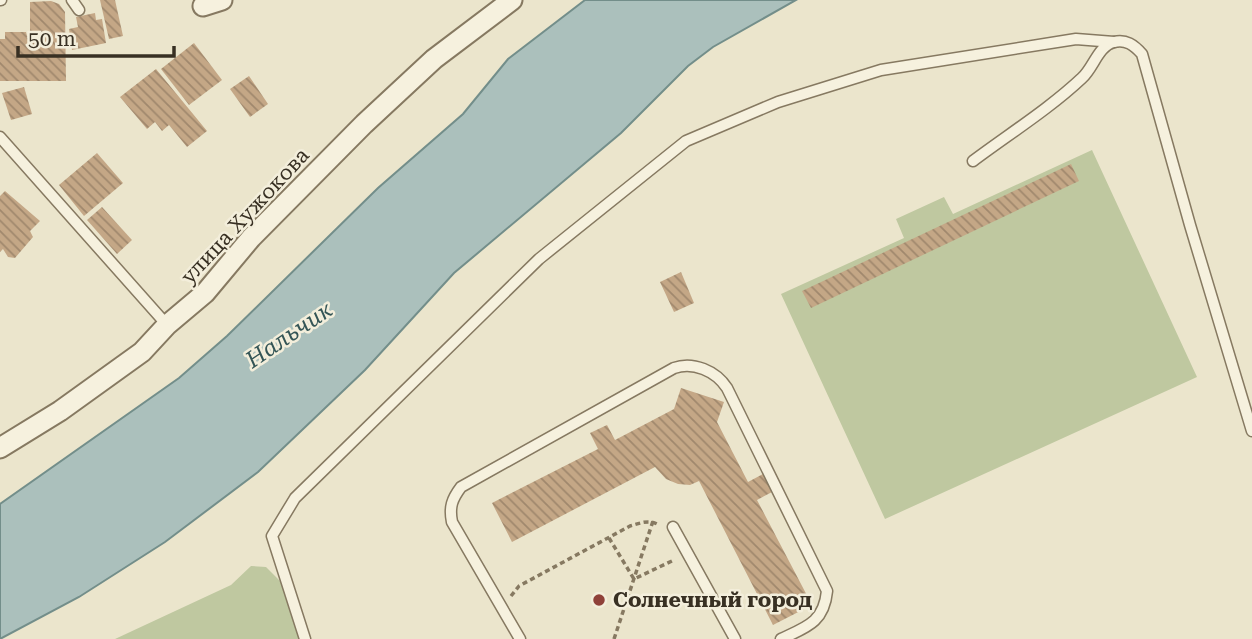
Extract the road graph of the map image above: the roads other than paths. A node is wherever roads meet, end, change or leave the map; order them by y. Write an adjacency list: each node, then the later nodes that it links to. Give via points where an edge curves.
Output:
1 (72, 0): 3 (lane)
2 (512, 0): 7 (street, улица Хужокова, via 435,59 364,124 251,238 205,293)
3 (79, 9)
4 (1114, 42): 6 (lane, via 1100,50 1077,83); 8 (lane, via 1134,45 1142,54); 11 (lane, via 1076,39 881,70 778,102 685,141 539,258 295,498 272,536)
5 (0, 136): 7 (lane)
6 (973, 161)
7 (167, 326): 9 (street, улица Хужокова, via 116,372)
8 (1252, 431)
9 (0, 448)
10 (669, 529): 13 (lane)
11 (305, 639)
12 (520, 639): 14 (lane, via 452,522 450,510 456,494 461,487 674,368 688,365 718,377 727,388 827,591 821,614 811,625)
13 (735, 639)
14 (781, 639)

